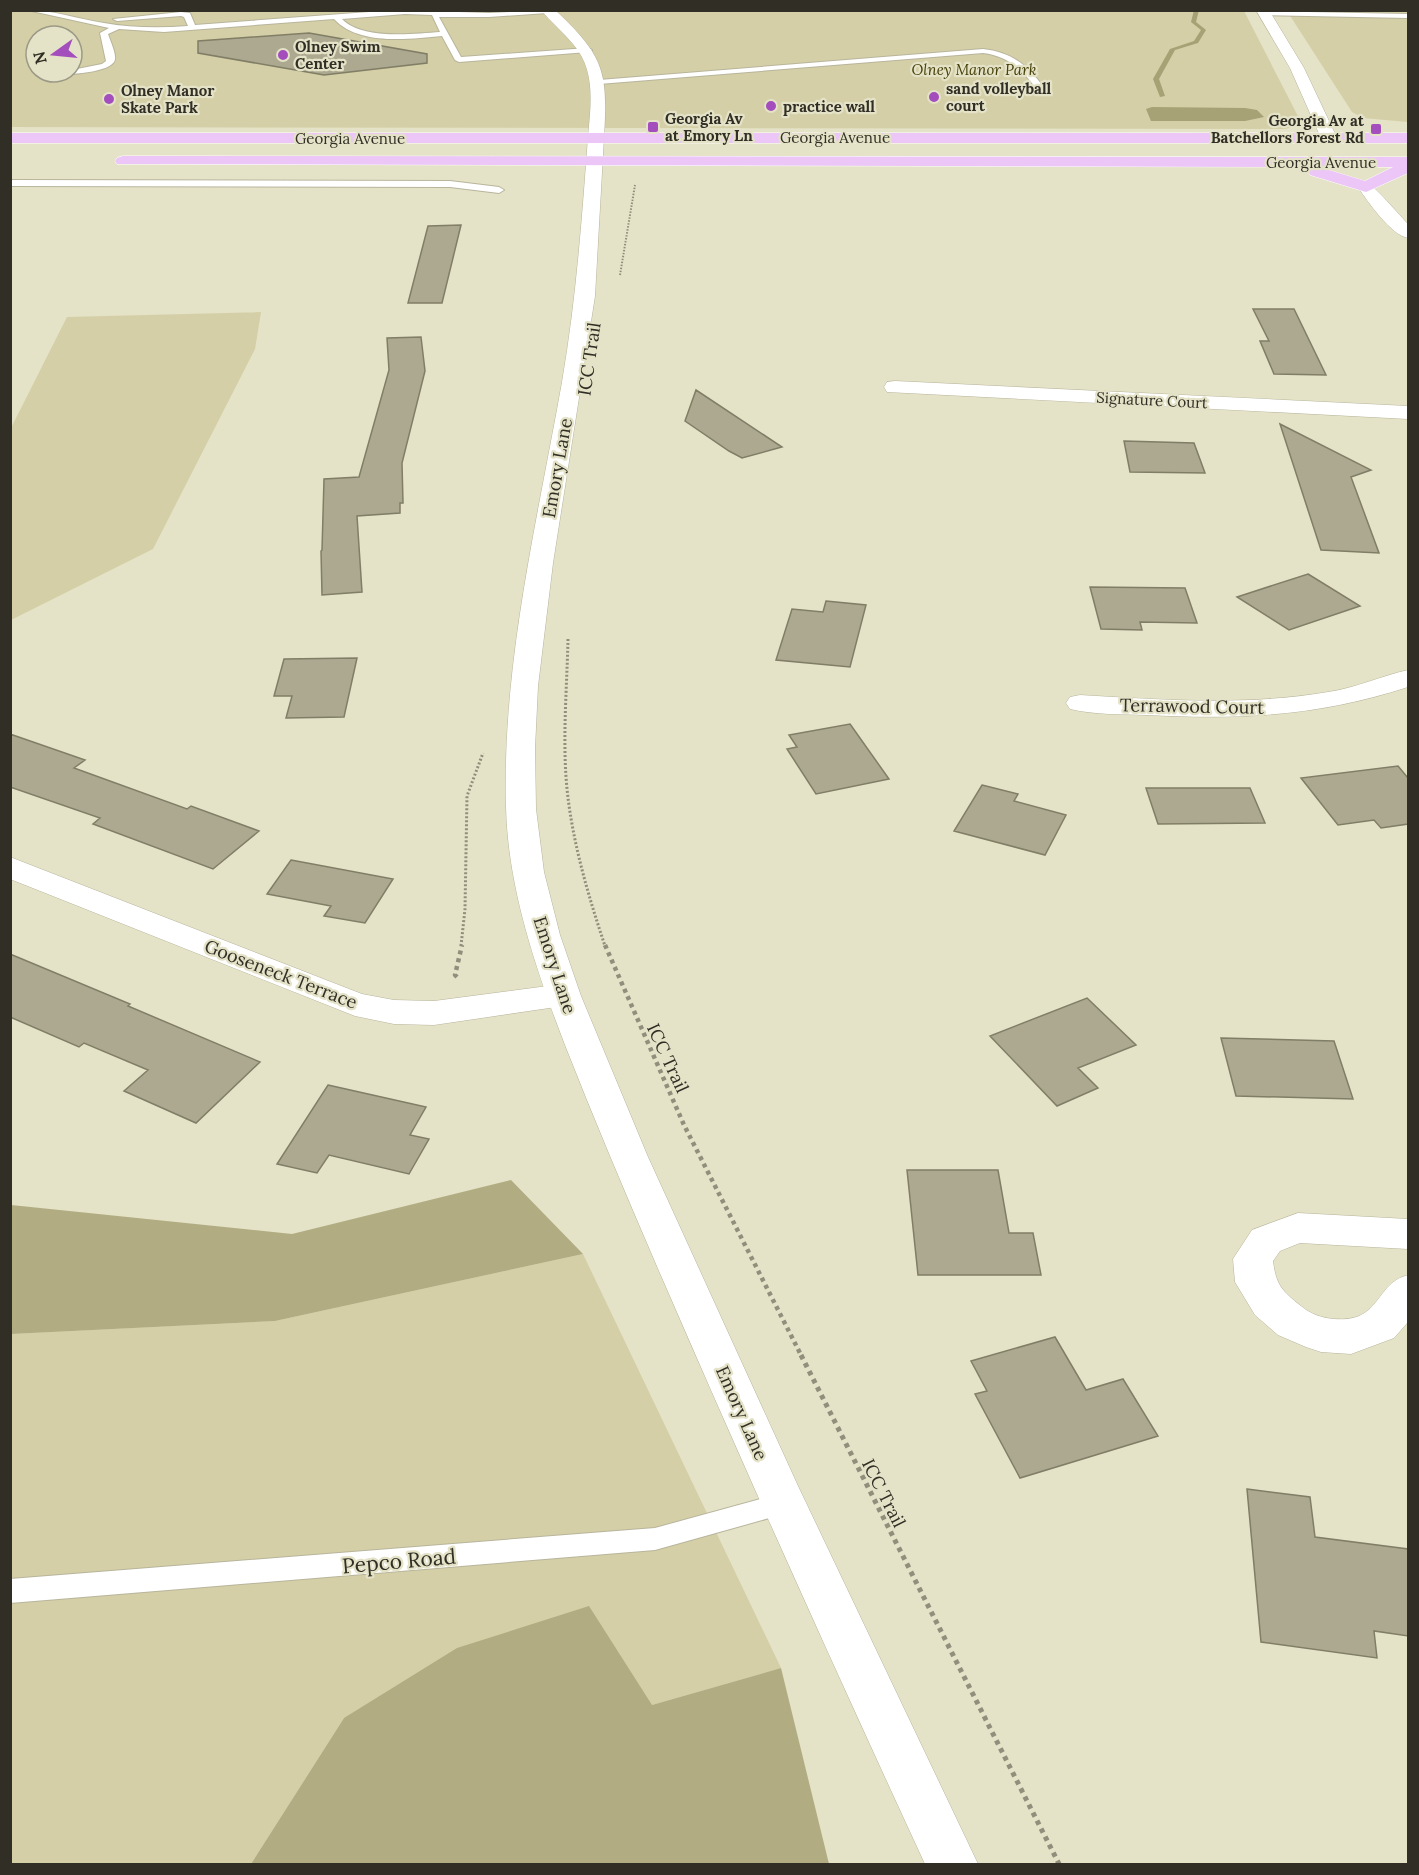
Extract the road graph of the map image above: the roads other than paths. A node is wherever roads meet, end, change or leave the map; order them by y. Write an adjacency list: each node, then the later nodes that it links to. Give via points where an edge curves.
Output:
1 (30, 10): 7 (lane)
2 (547, 11): 4 (lane); 11 (street, Emory Lane)
3 (1263, 12): 5 (lane); 16 (street, via 1297,68)
4 (437, 13): 6 (lane); 10 (lane, via 435,17)
5 (1408, 16)
6 (336, 17): 9 (lane); 10 (lane, via 342,26 355,30 402,36)
7 (96, 24): 8 (lane); 9 (lane, via 110,19 181,14 187,15)
8 (118, 27): 9 (lane); 12 (lane, via 104,33 110,62)
9 (192, 28)
10 (445, 34): 11 (lane, via 459,60)
11 (588, 50): 13 (street, Emory Lane)
12 (84, 70)
13 (599, 82): 14 (lane, via 983,51 1002,55 1028,70); 19 (street, Emory Lane)
14 (1040, 88)
15 (10, 138): 19 (main road, Georgia Avenue)
16 (1329, 138): 17 (main road, Georgia Avenue); 19 (main road, Georgia Avenue); 21 (main road, via 1326,145 1298,152 1055,155)
17 (1408, 138)
18 (1408, 145): 23 (main road, via 1359,147 1343,156)
19 (596, 149): 20 (main road, Georgia Avenue); 21 (main road, Georgia Avenue); 35 (street, Emory Lane, via 583,316 546,535 520,739 521,814 533,895)
20 (103, 161)
21 (1028, 161): 22 (main road, Georgia Avenue)
22 (1144, 162): 23 (main road, Georgia Avenue); 27 (main road, via 1303,169)
23 (1345, 162): 24 (main road, Georgia Avenue); 27 (main road)
24 (1408, 162)
25 (1408, 168): 27 (main road, via 1389,172)
26 (10, 183): 28 (lane, via 450,184)
27 (1366, 187): 29 (street)
28 (499, 190)
29 (1408, 232)
30 (895, 387): 31 (street, Signature Court)
31 (1408, 413)
32 (1408, 678): 33 (street, Terrawood Court, via 1322,702 1256,709 1184,710)
33 (1080, 703)
34 (10, 867): 35 (street, Gooseneck Terrace, via 355,1004 394,1012 434,1013)
35 (563, 995): 38 (street, Emory Lane, via 625,1151)
36 (1408, 1234): 37 (street, via 1298,1228 1284,1231 1263,1243 1252,1269 1258,1290 1275,1312 1303,1329 1331,1336 1357,1335 1378,1326)
37 (1408, 1291)
38 (782, 1504): 39 (lane, Pepco Road, via 655,1539); 40 (street, Emory Lane)
39 (10, 1592)
40 (952, 1864)

